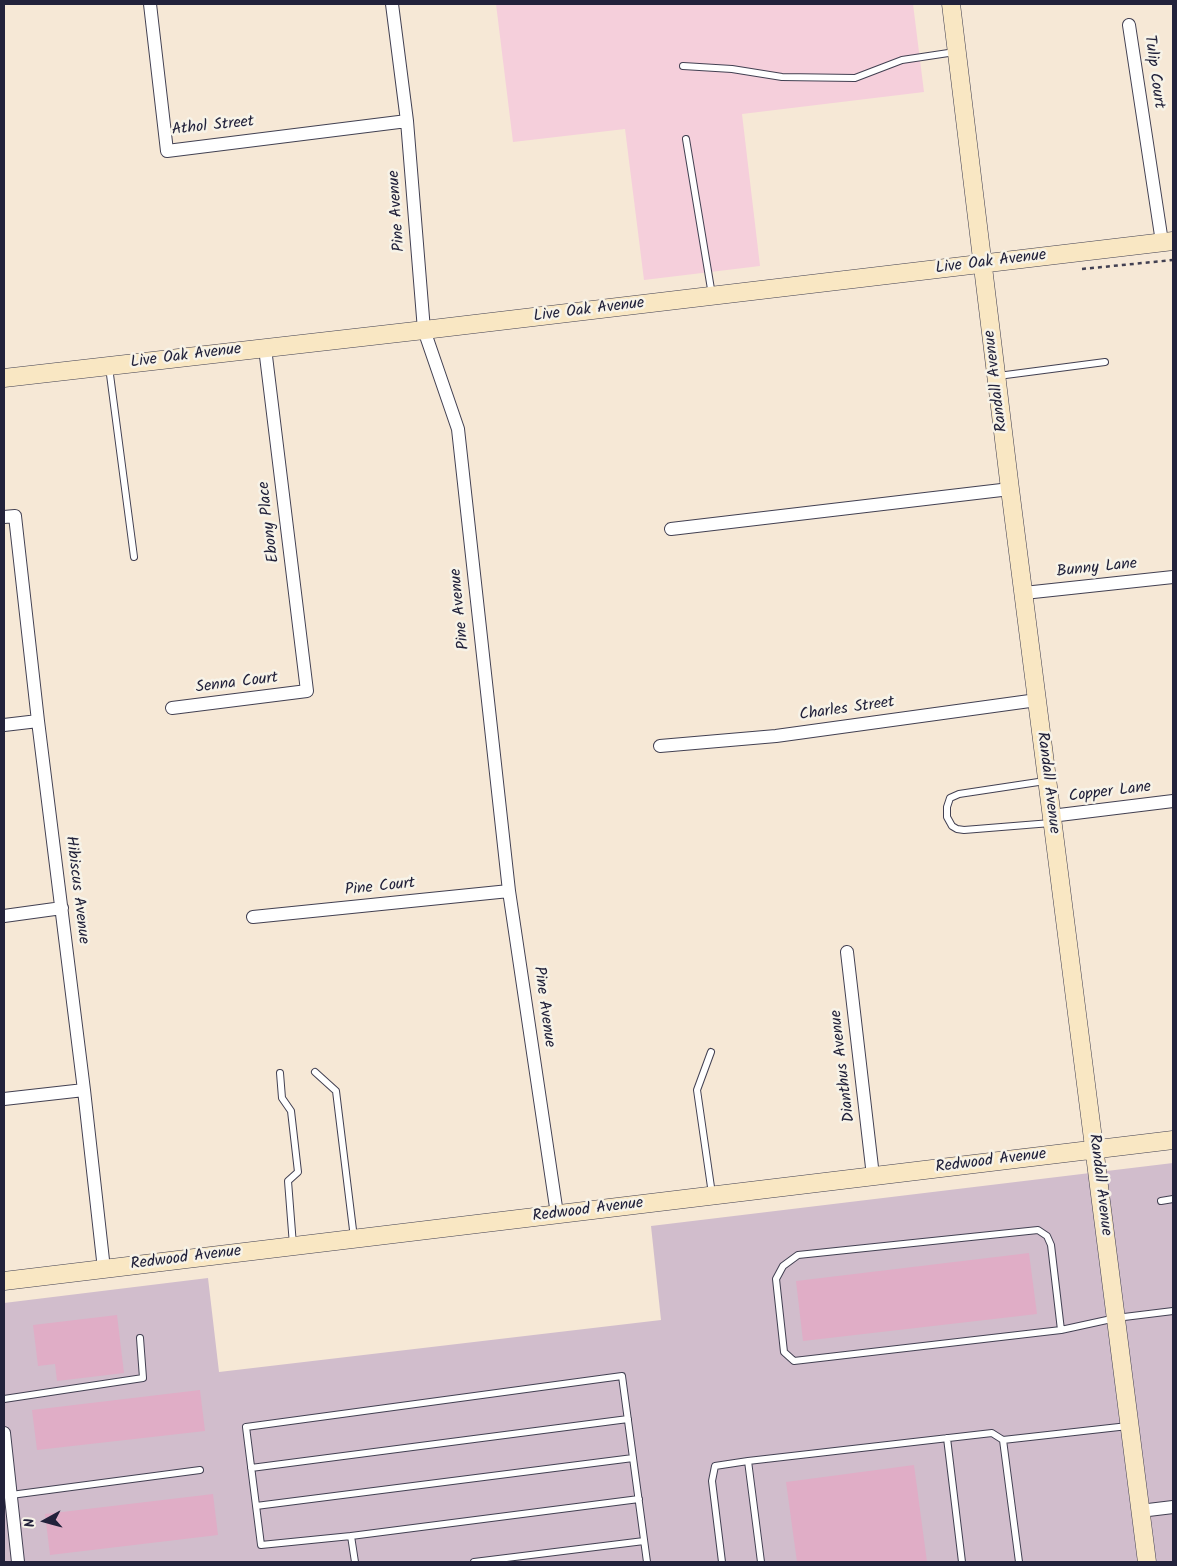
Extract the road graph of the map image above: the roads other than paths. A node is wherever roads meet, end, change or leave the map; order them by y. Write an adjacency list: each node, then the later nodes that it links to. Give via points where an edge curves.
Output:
1 (150, 4): 7 (street, Athol Street, via 167,150)
2 (392, 4): 7 (street, Pine Avenue)
3 (951, 4): 5 (street, Randall Avenue)
4 (1130, 25): 9 (street, Tulip Court)
5 (957, 52): 6 (lane, via 902,60 855,78 782,77); 10 (street, Randall Avenue)
6 (683, 66)
7 (407, 121): 12 (street, Pine Avenue)
8 (686, 139): 11 (lane)
9 (1167, 241): 10 (street, Live Oak Avenue)
10 (983, 264): 11 (street, Live Oak Avenue); 16 (street, Randall Avenue)
11 (712, 296): 12 (street, Live Oak Avenue)
12 (424, 330): 13 (street, Live Oak Avenue); 33 (street, Pine Avenue, via 458,429)
13 (265, 348): 15 (street, Live Oak Avenue); 24 (street, Ebony Place)
14 (1105, 362): 16 (lane)
15 (109, 366): 17 (street, Live Oak Avenue); 21 (lane)
16 (996, 376): 18 (street, Randall Avenue)
17 (4, 378)
18 (1010, 489): 20 (street); 23 (street, Randall Avenue)
19 (9, 517): 27 (street, Hibiscus Avenue)
20 (670, 529)
21 (134, 557)
22 (1173, 577): 23 (street, Bunny Lane)
23 (1024, 593): 25 (street, Randall Avenue)
24 (307, 691): 26 (street, Senna Court)
25 (1037, 700): 29 (street, Charles Street, via 776,736); 30 (street, Randall Avenue)
26 (172, 708)
27 (38, 721): 28 (street); 34 (street, Hibiscus Avenue)
28 (4, 725)
29 (660, 746)
30 (1047, 780): 32 (street, Randall Avenue); 32 (lane, via 959,794 950,798 947,817 952,826 964,830)
31 (1173, 802): 32 (street, Copper Lane)
32 (1052, 820): 44 (street, Randall Avenue)
33 (509, 891): 36 (street, Pine Court); 49 (street, Pine Avenue)
34 (62, 908): 35 (street); 41 (street, Hibiscus Avenue)
35 (4, 916)
36 (253, 916)
37 (847, 952): 45 (street, Dianthus Avenue)
38 (711, 1052): 46 (lane, via 697,1090)
39 (315, 1072): 50 (lane, via 336,1091)
40 (280, 1073): 51 (lane, via 282,1098 292,1112 298,1172 288,1181)
41 (84, 1090): 42 (street); 52 (street, Hibiscus Avenue)
42 (4, 1099)
43 (1173, 1140): 44 (street, Redwood Avenue)
44 (1094, 1150): 45 (street, Redwood Avenue); 55 (street, Randall Avenue)
45 (873, 1176): 46 (street, Redwood Avenue)
46 (712, 1196): 49 (street, Redwood Avenue)
47 (1173, 1199): 48 (lane)
48 (1161, 1201)
49 (556, 1214): 50 (street, Redwood Avenue)
50 (354, 1239): 51 (street, Redwood Avenue)
51 (293, 1246): 52 (street, Redwood Avenue)
52 (104, 1269): 53 (street, Redwood Avenue)
53 (4, 1281)
54 (1173, 1311): 55 (lane)
55 (1116, 1318): 56 (lane); 60 (street, Randall Avenue)
56 (1061, 1330): 56 (lane, via 794,1361 784,1352 776,1279 784,1266 798,1255 1038,1230 1047,1236 1051,1245)
57 (140, 1338): 58 (lane, via 143,1378)
58 (4, 1399)
59 (628, 1419): 64 (lane); 66 (lane); 66 (lane, via 622,1376 246,1427)
60 (1129, 1426): 63 (lane); 72 (street, Randall Avenue)
61 (4, 1433): 68 (street)
62 (947, 1438): 63 (lane, via 992,1434); 65 (lane); 81 (lane)
63 (1003, 1440): 82 (lane)
64 (633, 1458): 69 (lane); 70 (lane)
65 (748, 1461): 79 (lane, via 715,1466 712,1482); 80 (lane)
66 (251, 1468): 70 (lane)
67 (200, 1470): 68 (lane)
68 (11, 1495): 75 (street)
69 (639, 1498): 73 (lane); 74 (lane)
70 (256, 1506): 73 (lane, via 260,1545)
71 (1173, 1507): 72 (street)
72 (1140, 1511): 83 (street, Randall Avenue)
73 (351, 1536): 76 (lane)
74 (644, 1541): 77 (lane); 78 (lane)
75 (18, 1562)
76 (355, 1562)
77 (474, 1562)
78 (647, 1562)
79 (722, 1562)
80 (761, 1562)
81 (962, 1562)
82 (1019, 1562)
83 (1147, 1562)

